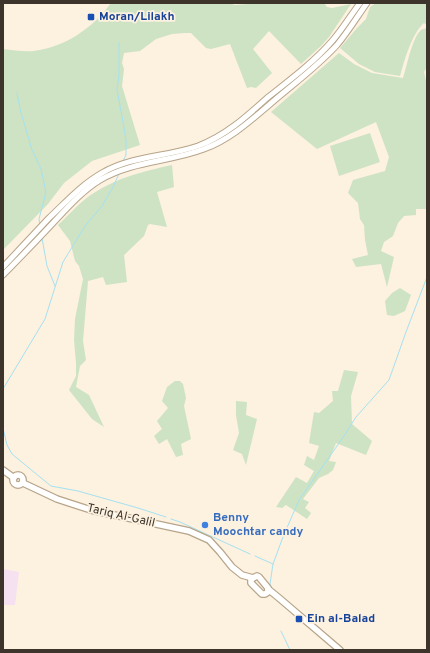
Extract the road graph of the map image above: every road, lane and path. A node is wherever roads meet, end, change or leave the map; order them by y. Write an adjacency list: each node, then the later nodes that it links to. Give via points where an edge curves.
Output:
1 (360, 3): 3 (main road, via 326,47 234,126 213,140 197,146 127,162 96,176 72,195)
2 (367, 3): 4 (main road, via 327,55 237,131 199,152 129,168 90,187)
3 (3, 267)
4 (3, 275)
5 (3, 470): 6 (main road, Tariq Al-Galil, via 14,478 17,475 21,476 23,482 57,499 90,510 189,531 209,540 232,570)
6 (252, 580): 7 (main road, via 253,586 262,594); 7 (main road, via 259,577)
7 (268, 591): 8 (main road)
8 (340, 650)

